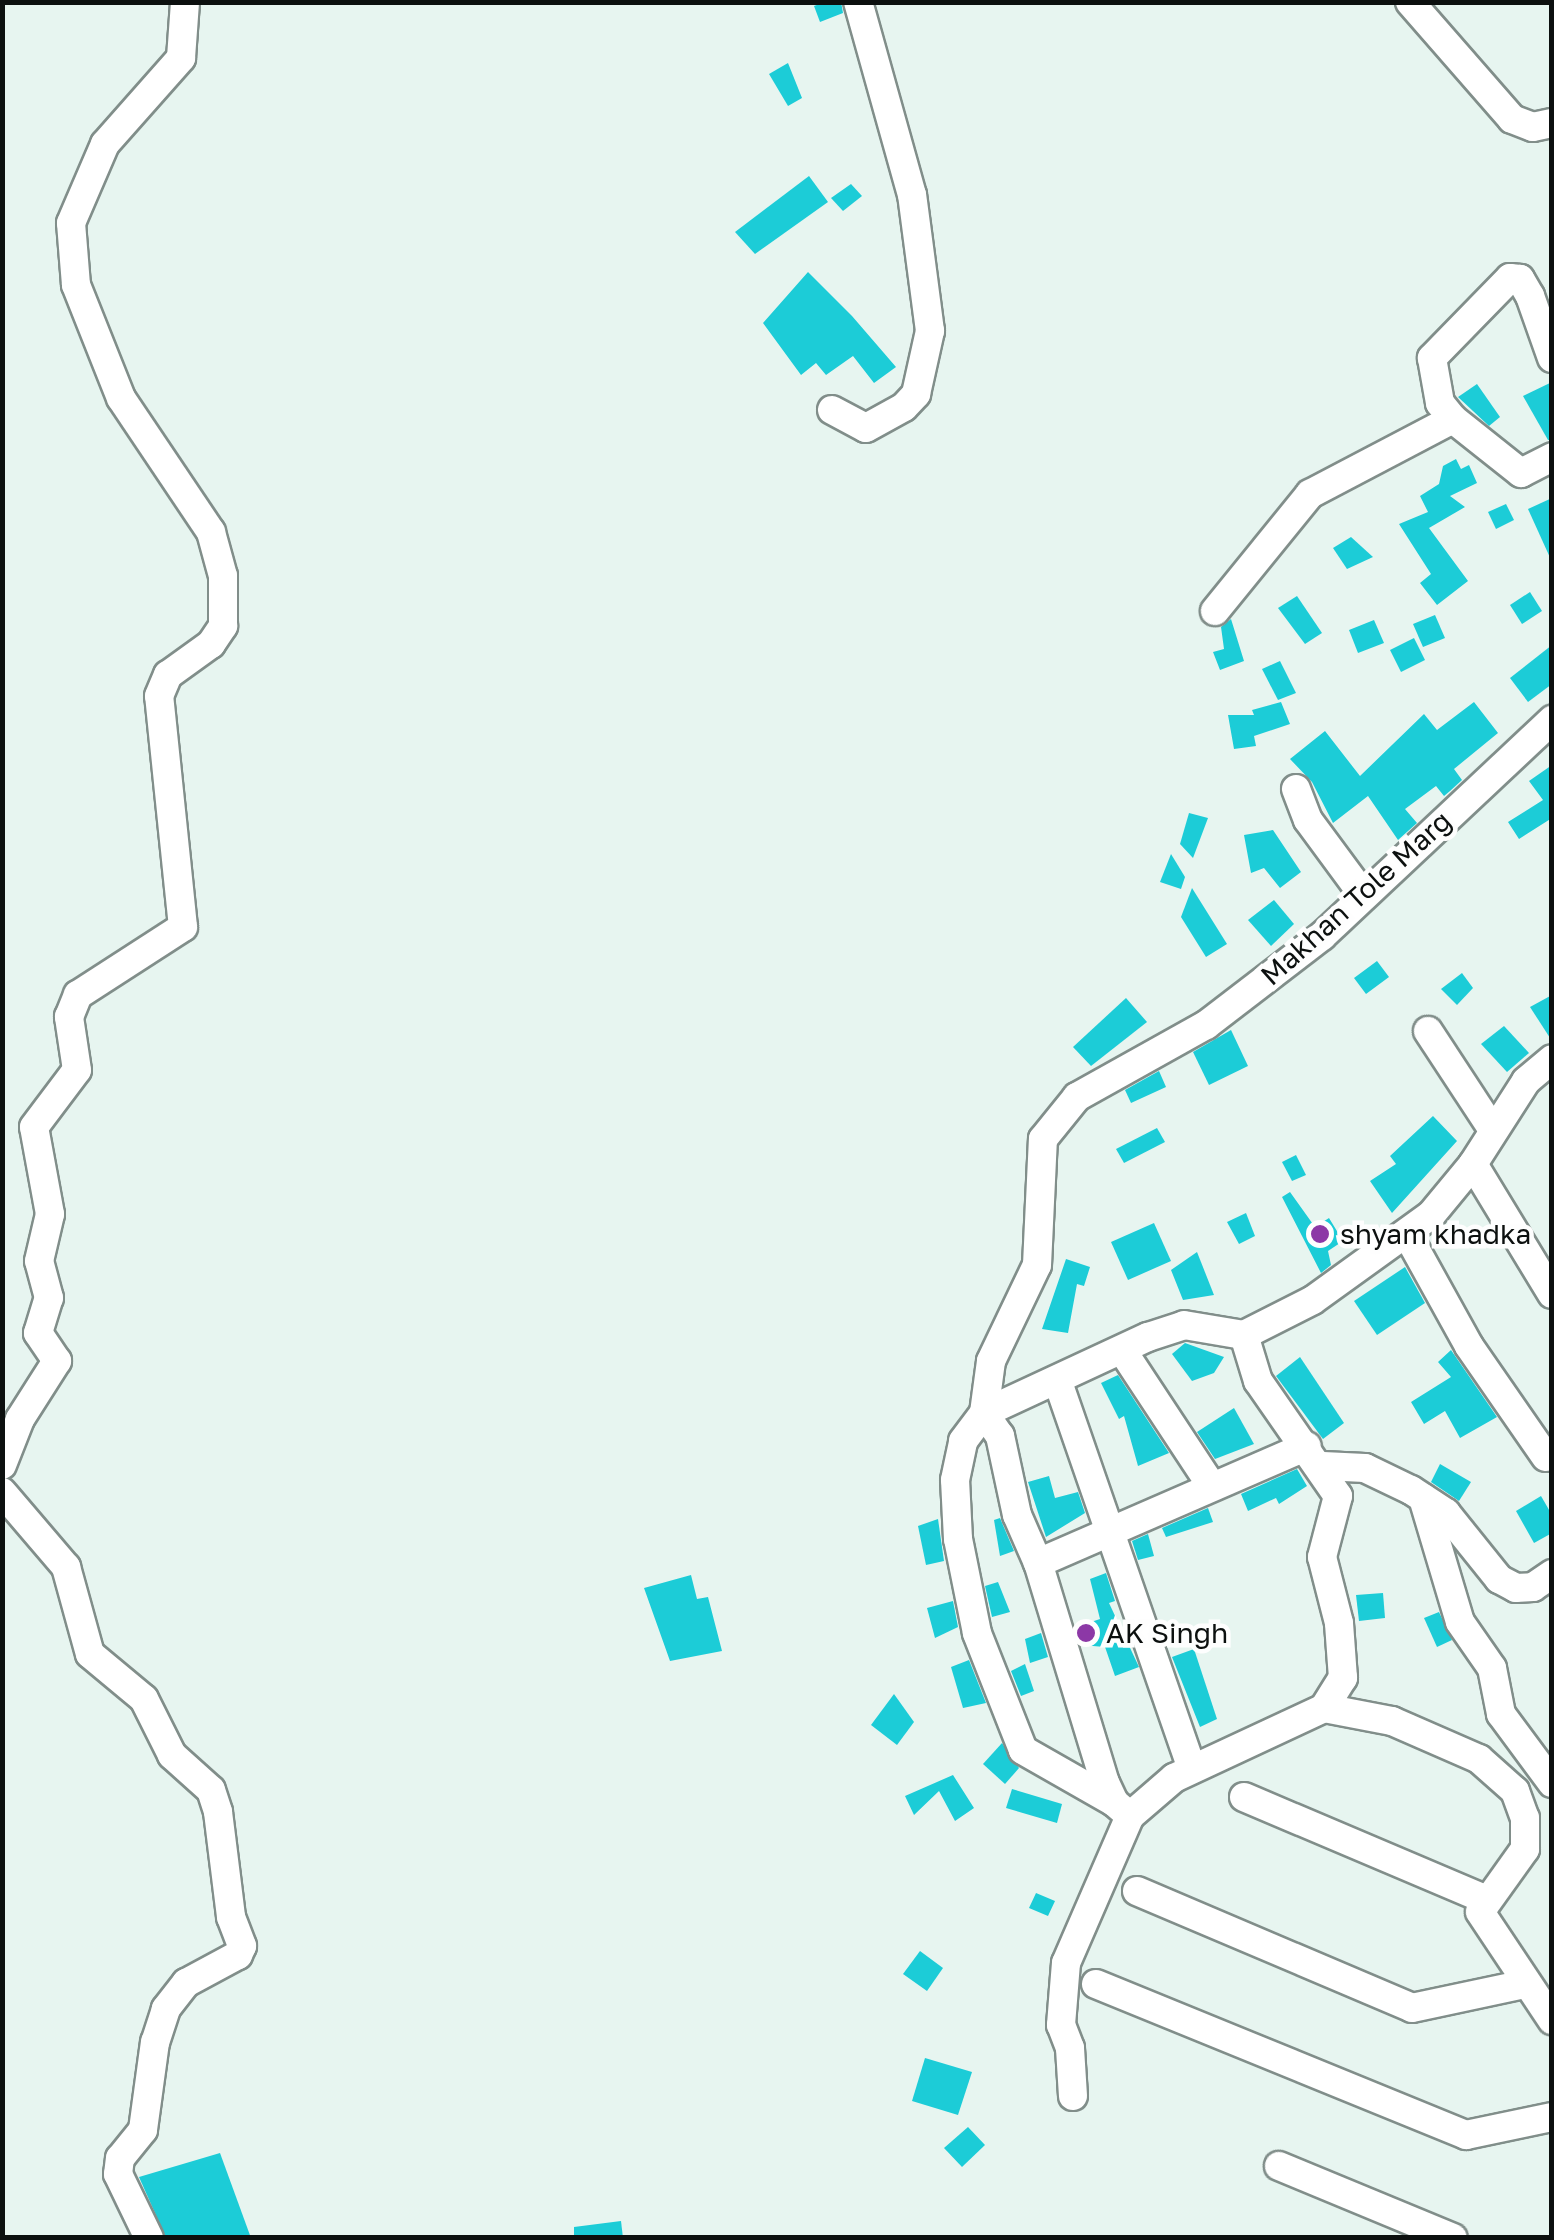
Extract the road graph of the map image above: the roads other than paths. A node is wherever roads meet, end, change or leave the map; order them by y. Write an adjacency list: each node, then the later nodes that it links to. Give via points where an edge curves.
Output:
1 (186, 2): 25 (street, via 182,58 106,144 72,223 76,285 121,398 211,532 223,576 222,626 210,644 168,675 159,696 184,927 78,995 69,1017 77,1070 34,1127 50,1214 39,1262 49,1298 38,1333 58,1361 20,1419)
2 (858, 2): 6 (street, via 912,195 930,331 916,394 904,408 866,428)
3 (1410, 2): 4 (street, via 1512,119 1532,127)
4 (1552, 123)
5 (1552, 358): 7 (street, via 1530,296 1520,278 1510,278 1432,358 1440,402)
6 (832, 410)
7 (1453, 419): 8 (street, via 1521,474); 9 (street, via 1310,494)
8 (1552, 457)
9 (1214, 611)
10 (1552, 720): 12 (street, Makhan Tole Marg)
11 (1296, 790): 12 (street, via 1308,820)
12 (1364, 896): 22 (street, Makhan Tole Marg, via 1206,1024 1060,1112 1043,1139 1037,1264 991,1360)
13 (1428, 1031): 15 (street)
14 (1552, 1060): 15 (street, via 1526,1080)
15 (1491, 1127): 16 (street)
16 (1473, 1164): 17 (street); 18 (street)
17 (1408, 1234): 19 (street, via 1313,1300); 24 (street, via 1469,1346)
18 (1552, 1294)
19 (1244, 1335): 20 (street, via 1184,1326); 23 (street, via 1258,1380)
20 (1122, 1350): 21 (street); 26 (street)
21 (1058, 1382): 22 (street); 29 (street)
22 (984, 1413): 30 (street, via 1000,1436 1016,1515); 36 (street, Makhan Tole Marg, via 963,1441 955,1480 962,1576 977,1633 1023,1750)
23 (1315, 1456): 26 (street); 28 (street, via 1378,1471); 32 (street, via 1338,1496 1322,1557 1338,1623 1342,1678)
24 (1550, 1460)
25 (2, 1465)
26 (1211, 1485): 29 (street)
27 (2, 1492): 45 (street, via 66,1567 90,1654 144,1699 172,1756 211,1790 218,1812 230,1917 242,1946 238,1955 186,1982 166,2009 155,2042 143,2130 120,2158 118,2174)
28 (1423, 1498): 31 (street, via 1466,1533 1499,1579 1516,1588); 34 (street, via 1460,1622 1492,1668 1500,1714)
29 (1110, 1534): 30 (street); 33 (street)
30 (1038, 1563): 36 (street)
31 (1552, 1574)
32 (1324, 1708): 33 (street); 38 (street, via 1392,1721 1479,1758 1515,1791 1525,1818 1525,1849)
33 (1192, 1768): 36 (street)
34 (1552, 1783)
35 (1244, 1797): 38 (street)
36 (1122, 1809): 42 (street, via 1066,1963 1061,2024 1070,2048)
37 (1137, 1891): 40 (street, via 1412,2008)
38 (1484, 1899): 40 (street, via 1480,1912)
39 (1096, 1984): 43 (street, via 1466,2135)
40 (1525, 1984): 41 (street)
41 (1552, 2020)
42 (1072, 2096)
43 (1552, 2117)
44 (1280, 2166): 46 (street)
45 (149, 2238)
46 (1452, 2238)

